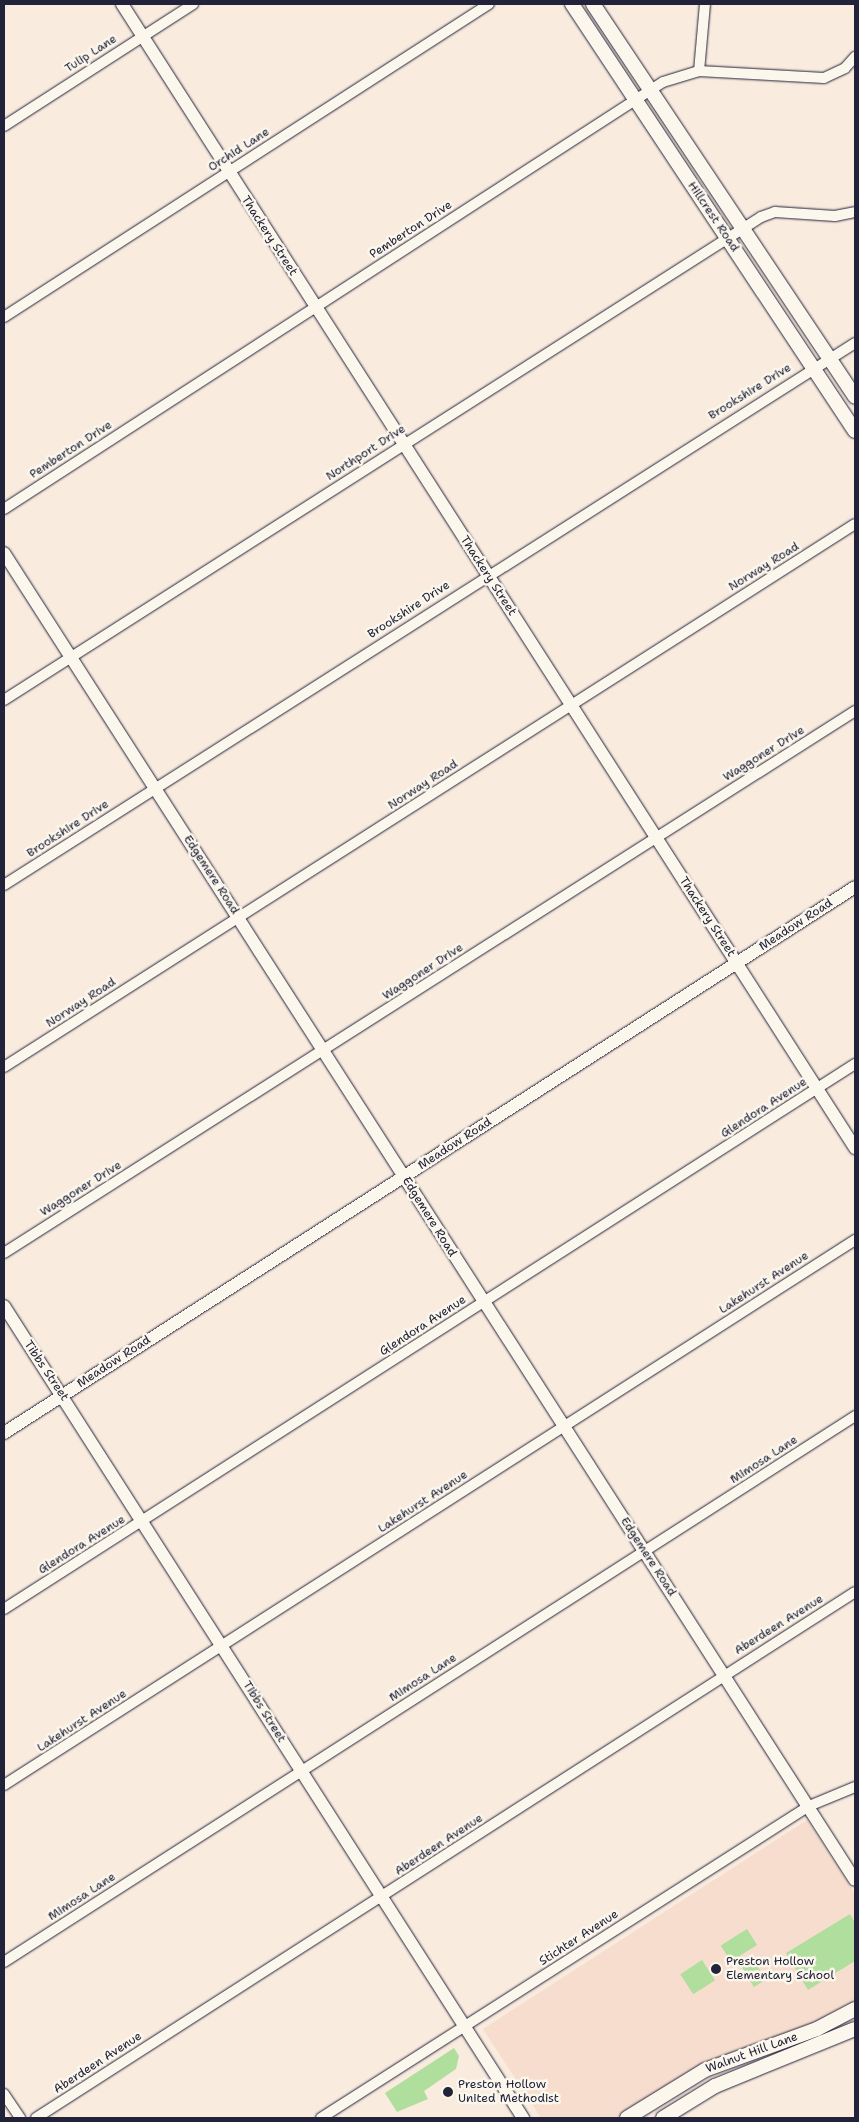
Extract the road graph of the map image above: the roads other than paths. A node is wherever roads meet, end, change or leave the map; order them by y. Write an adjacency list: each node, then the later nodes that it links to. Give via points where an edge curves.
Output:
1 (122, 4): 7 (street, Thackery Street)
2 (193, 4): 7 (street, Tulip Lane)
3 (488, 4): 13 (street, Orchid Lane)
4 (572, 4): 11 (main road, Hillcrest Road)
5 (593, 4): 10 (main road, Hillcrest Road)
6 (705, 4): 9 (street)
7 (143, 36): 12 (street, Tulip Lane); 13 (street, Thackery Street)
8 (855, 57): 9 (street, Pemberton Drive, via 838,73 818,79)
9 (699, 72): 10 (street, Pemberton Drive)
10 (650, 90): 11 (street, Pemberton Drive); 15 (main road, Hillcrest Road)
11 (636, 99): 16 (main road, Hillcrest Road); 17 (street, Pemberton Drive)
12 (4, 126)
13 (228, 172): 17 (street, Thackery Street); 18 (street, Orchid Lane)
14 (855, 212): 15 (street, via 834,216 775,212)
15 (743, 228): 16 (street, Northport Drive); 20 (main road, Hillcrest Road)
16 (728, 238): 21 (main road, Hillcrest Road); 24 (street, Northport Drive)
17 (314, 307): 24 (street, Thackery Street); 25 (street, Pemberton Drive)
18 (4, 318)
19 (855, 343): 20 (street, Brookshire Drive)
20 (829, 357): 21 (street, Brookshire Drive); 22 (main road, Hillcrest Road)
21 (813, 367): 23 (main road, Hillcrest Road); 28 (street, Brookshire Drive)
22 (855, 397)
23 (855, 430)
24 (403, 444): 28 (street, Thackery Street); 29 (street, Northport Drive)
25 (4, 509)
26 (855, 524): 31 (street, Norway Road)
27 (4, 553): 29 (street, Edgemere Road)
28 (486, 575): 31 (street, Thackery Street); 33 (street, Brookshire Drive)
29 (71, 657): 30 (street, Northport Drive); 33 (street, Edgemere Road)
30 (4, 700)
31 (571, 705): 34 (street, Thackery Street); 37 (street, Norway Road)
32 (855, 711): 34 (street, Waggoner Drive)
33 (155, 787): 35 (street, Brookshire Drive); 37 (street, Edgemere Road)
34 (656, 837): 38 (street, Thackery Street); 39 (street, Waggoner Drive)
35 (4, 886)
36 (855, 887): 38 (street, Meadow Road)
37 (238, 918): 39 (street, Edgemere Road); 41 (street, Norway Road)
38 (737, 963): 42 (street, Thackery Street); 44 (street, Meadow Road)
39 (323, 1050): 44 (street, Edgemere Road); 46 (street, Waggoner Drive)
40 (855, 1064): 42 (street, Glendora Avenue)
41 (4, 1067)
42 (817, 1089): 43 (street, Thackery Street); 47 (street, Glendora Avenue)
43 (855, 1148)
44 (403, 1177): 47 (street, Edgemere Road); 49 (street, Meadow Road)
45 (855, 1240): 51 (street, Lakehurst Avenue)
46 (4, 1253)
47 (482, 1302): 51 (street, Edgemere Road); 53 (street, Glendora Avenue)
48 (4, 1306): 49 (street, Tibbs Street)
49 (63, 1395): 52 (street, Meadow Road); 53 (street, Tibbs Street)
50 (855, 1416): 54 (street, Mimosa Lane)
51 (564, 1426): 54 (street, Edgemere Road); 57 (street, Lakehurst Avenue)
52 (4, 1433)
53 (144, 1521): 56 (street, Glendora Avenue); 57 (street, Tibbs Street)
54 (644, 1551): 58 (street, Edgemere Road); 59 (street, Mimosa Lane)
55 (855, 1592): 58 (street, Aberdeen Avenue)
56 (4, 1609)
57 (223, 1645): 59 (street, Tibbs Street); 60 (street, Lakehurst Avenue)
58 (724, 1675): 62 (street, Edgemere Road); 64 (street, Aberdeen Avenue)
59 (302, 1771): 64 (street, Tibbs Street); 65 (street, Mimosa Lane)
60 (4, 1785)
61 (855, 1788): 62 (street, Stichter Avenue)
62 (809, 1806): 63 (street, Edgemere Road); 67 (street, Stichter Avenue)
63 (855, 1880)
64 (383, 1896): 67 (street, Tibbs Street); 71 (street, Aberdeen Avenue)
65 (4, 1962)
66 (855, 2009): 74 (main road, Walnut Hill Lane, via 809,2032 704,2070)
67 (466, 2026): 72 (street, Stichter Avenue); 73 (street, Tibbs Street)
68 (855, 2029): 75 (main road, Walnut Hill Lane, via 715,2086)
69 (4, 2094): 70 (street)
70 (20, 2118)
71 (36, 2118)
72 (320, 2118)
73 (523, 2118)
74 (627, 2118)
75 (663, 2118)

